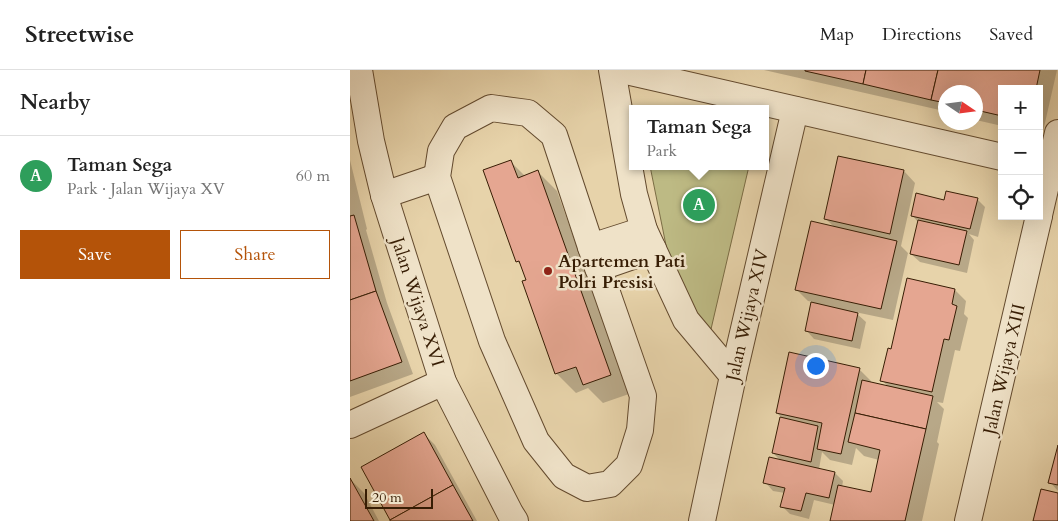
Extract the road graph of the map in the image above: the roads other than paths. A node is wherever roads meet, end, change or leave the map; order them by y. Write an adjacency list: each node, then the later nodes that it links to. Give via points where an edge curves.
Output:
1 (359, 70): 11 (street, Jalan Wijaya XVI)
2 (612, 70): 7 (street)
3 (622, 70): 4 (street)
4 (795, 110): 6 (street); 16 (street, Jalan Wijaya XIV)
5 (1058, 133): 8 (street, Jalan Wijaya XIII)
6 (998, 156)
7 (629, 166)
8 (1049, 169): 12 (street, Jalan Wijaya XIII)
9 (630, 170): 14 (street)
10 (437, 177): 11 (street); 15 (street, via 441,151 455,127 491,108 528,113 554,135); 15 (street, via 492,341 536,441 564,476 587,488 610,484 629,465 640,430 643,396)
11 (384, 195): 17 (street, Jalan Wijaya XVI)
12 (1043, 197)
13 (1038, 220): 21 (street, Jalan Wijaya XIII)
14 (648, 239): 15 (street); 16 (street, via 686,320)
15 (594, 257)
16 (733, 376): 20 (street, Jalan Wijaya XIV)
17 (443, 382): 18 (street); 19 (street, Jalan Wijaya XVI)
18 (350, 425)
19 (515, 521)
20 (702, 521)
21 (968, 521)

